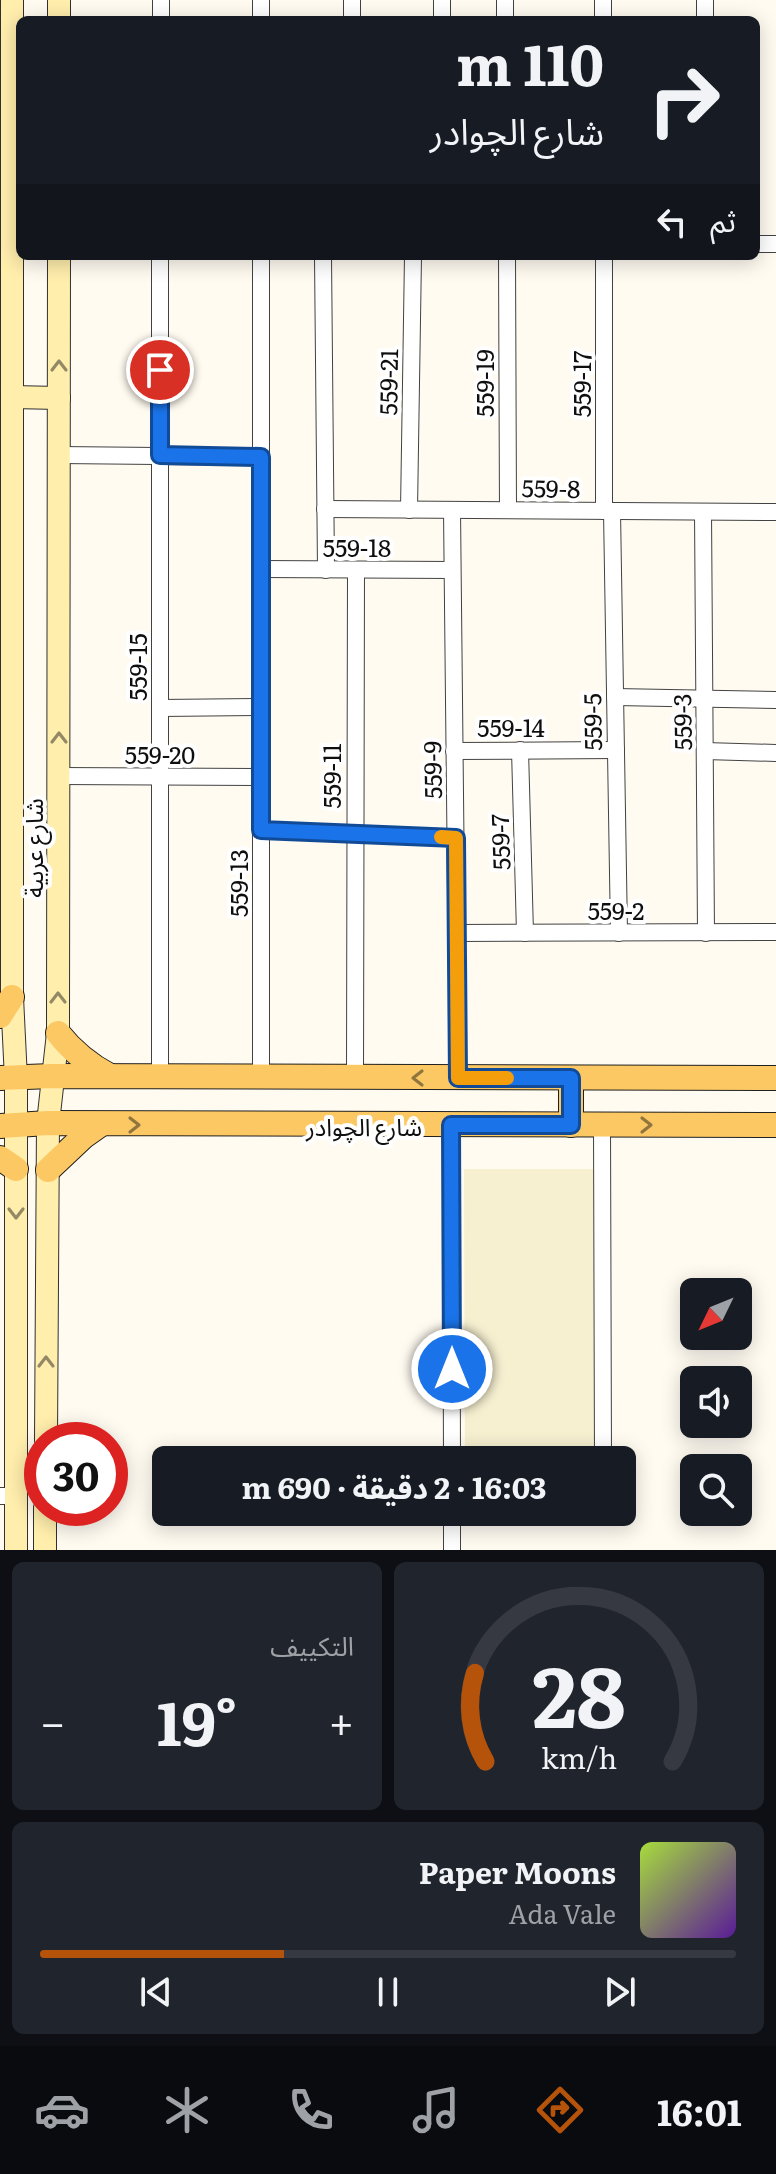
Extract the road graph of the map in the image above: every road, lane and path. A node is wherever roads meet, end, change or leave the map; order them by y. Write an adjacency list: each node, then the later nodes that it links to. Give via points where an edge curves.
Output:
1 (12, 0): 2 (main road, شارع عربية)
2 (6, 242): 10 (main road, شارع عربية)
3 (59, 260): 11 (main road, شارع عربية, one-way to 3)
4 (160, 260): 13 (street, 559-15)
5 (261, 260): 14 (street, 559-13)
6 (323, 260): 15 (street)
7 (413, 260): 16 (street, 559-21)
8 (507, 260): 18 (street, 559-19)
9 (604, 260): 19 (street, 559-17)
10 (12, 397): 11 (main road); 20 (main road, شارع عربية)
11 (59, 398): 12 (main road, شارع عربية)
12 (59, 455): 13 (street); 38 (main road, شارع عربية, one-way to 12)
13 (160, 455): 14 (street); 32 (street, 559-15)
14 (261, 457): 23 (street, 559-13)
15 (325, 509): 16 (street, 559-8); 24 (street)
16 (409, 510): 17 (street, 559-8)
17 (452, 510): 18 (street, 559-8); 26 (street, 559-9)
18 (508, 510): 19 (street, 559-8)
19 (608, 511): 21 (street, 559-8); 27 (street, 559-5)
20 (6, 512): 29 (main road, شارع عربية)
21 (703, 512): 22 (street, 559-8); 28 (street, 559-3)
22 (776, 512)
23 (261, 569): 24 (street, 559-18); 31 (street, 559-13)
24 (326, 570): 25 (street, 559-18)
25 (356, 570): 26 (street, 559-18); 42 (street, 559-11)
26 (452, 570): 35 (street, 559-9)
27 (615, 697): 28 (street); 34 (street, 559-5)
28 (704, 698): 30 (street); 36 (street, 559-3)
29 (6, 699): 49 (main road, شارع عربية)
30 (776, 700)
31 (261, 707): 32 (street); 39 (street, 559-13)
32 (160, 708): 40 (street, 559-15)
33 (520, 750): 34 (street, 559-14); 35 (street, 559-14); 46 (street, 559-7)
34 (616, 750): 47 (street, 559-5)
35 (454, 751): 43 (street, 559-9)
36 (705, 751): 37 (street); 48 (street, 559-3)
37 (776, 753)
38 (59, 776): 40 (street, 559-20); 51 (main road, شارع عربية, one-way to 38)
39 (261, 777): 40 (street, 559-20); 41 (street, 559-13)
40 (160, 778): 54 (street, 559-15)
41 (261, 830): 42 (street); 55 (street, 559-13)
42 (354, 834): 43 (street); 56 (street, 559-11)
43 (456, 838): 45 (street, 559-9)
44 (776, 932): 48 (street, 559-2)
45 (457, 933): 46 (street, 559-2); 58 (street, 559-9)
46 (525, 933): 47 (street, 559-2)
47 (619, 933): 48 (street, 559-2)
48 (706, 933)
49 (6, 937): 50 (main road, شارع عربية)
50 (6, 1007): 57 (main road, شارع عربية)
51 (58, 1033): 52 (main road, شارع عربية); 53 (main road, via 92,1067)
52 (52, 1076): 53 (main road, شارع الچوادر); 57 (main road, شارع الچوادر); 61 (main road, شارع عربية)
53 (113, 1077): 54 (main road, شارع الچوادر)
54 (160, 1077): 55 (main road, شارع الچوادر)
55 (261, 1077): 56 (main road, شارع الچوادر)
56 (355, 1077): 58 (main road, شارع الچوادر, one-way to 56)
57 (8, 1078): 67 (main road, شارع عربية)
58 (458, 1078): 59 (main road, شارع الچوادر)
59 (571, 1078): 60 (main road, شارع الچوادر); 64 (main road)
60 (776, 1078)
61 (48, 1123): 62 (main road, شارع الچوادر); 67 (main road, شارع الچوادر); 69 (main road, شارع عربية)
62 (100, 1125): 63 (main road, شارع الچوادر, one-way to 63); 69 (main road)
63 (451, 1125): 64 (main road, شارع الچوادر); 71 (street)
64 (571, 1125): 65 (main road, شارع الچوادر)
65 (602, 1125): 66 (main road, شارع الچوادر, one-way to 66); 72 (street)
66 (776, 1125)
67 (8, 1126): 68 (main road, شارع عربية)
68 (8, 1164): 73 (main road, شارع عربية, one-way to 73)
69 (48, 1170): 70 (main road, شارع عربية, one-way to 69)
70 (46, 1422)
71 (452, 1446)
72 (603, 1446)
73 (8, 1496): 76 (main road, شارع عربية)
74 (45, 1526): 77 (main road)
75 (452, 1526): 78 (street)
76 (16, 1550)
77 (45, 1550)
78 (452, 1550)

